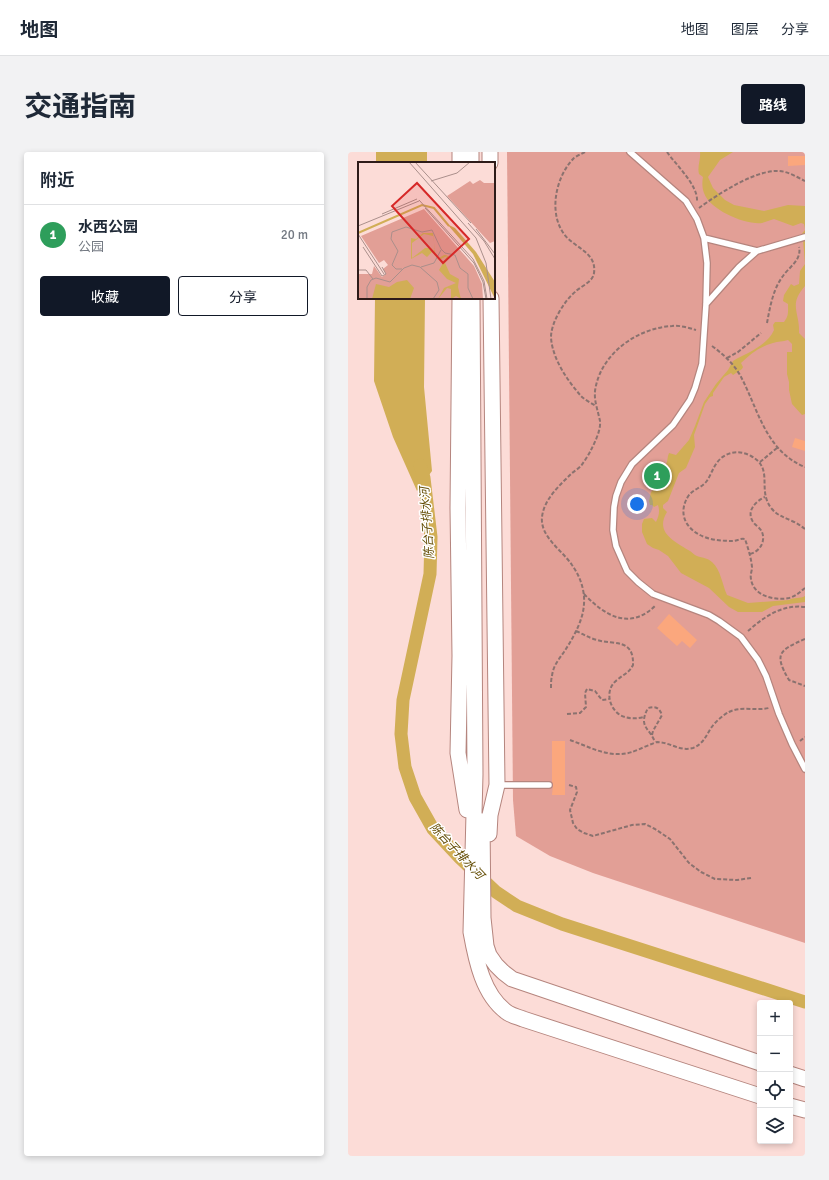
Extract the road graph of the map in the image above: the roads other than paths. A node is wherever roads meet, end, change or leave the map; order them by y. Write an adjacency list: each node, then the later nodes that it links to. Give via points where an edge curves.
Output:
1 (630, 152): 3 (lane, via 686,201)
2 (805, 237): 4 (lane)
3 (704, 238): 4 (lane); 9 (lane, via 707,263)
4 (757, 251): 9 (lane)
5 (460, 299): 13 (street, via 458,753 467,808)
6 (472, 299): 13 (street, via 474,768)
7 (477, 299): 13 (street, via 480,654)
8 (491, 299): 11 (street)
9 (706, 304): 10 (lane, via 702,364 690,400 673,425 632,464 621,482 614,507 613,530 616,546 627,570 653,594 709,615 741,637 766,676 776,707)
10 (805, 769)
11 (497, 785): 12 (lane); 13 (street, via 490,815)
12 (549, 785)
13 (478, 833): 14 (street)
14 (478, 935): 15 (street, via 496,965 512,979); 18 (street, via 474,952 479,968 492,997 509,1013)
15 (757, 1063)
16 (793, 1075): 17 (street)
17 (805, 1079)
18 (757, 1095)
19 (793, 1107): 20 (street)
20 (805, 1110)

